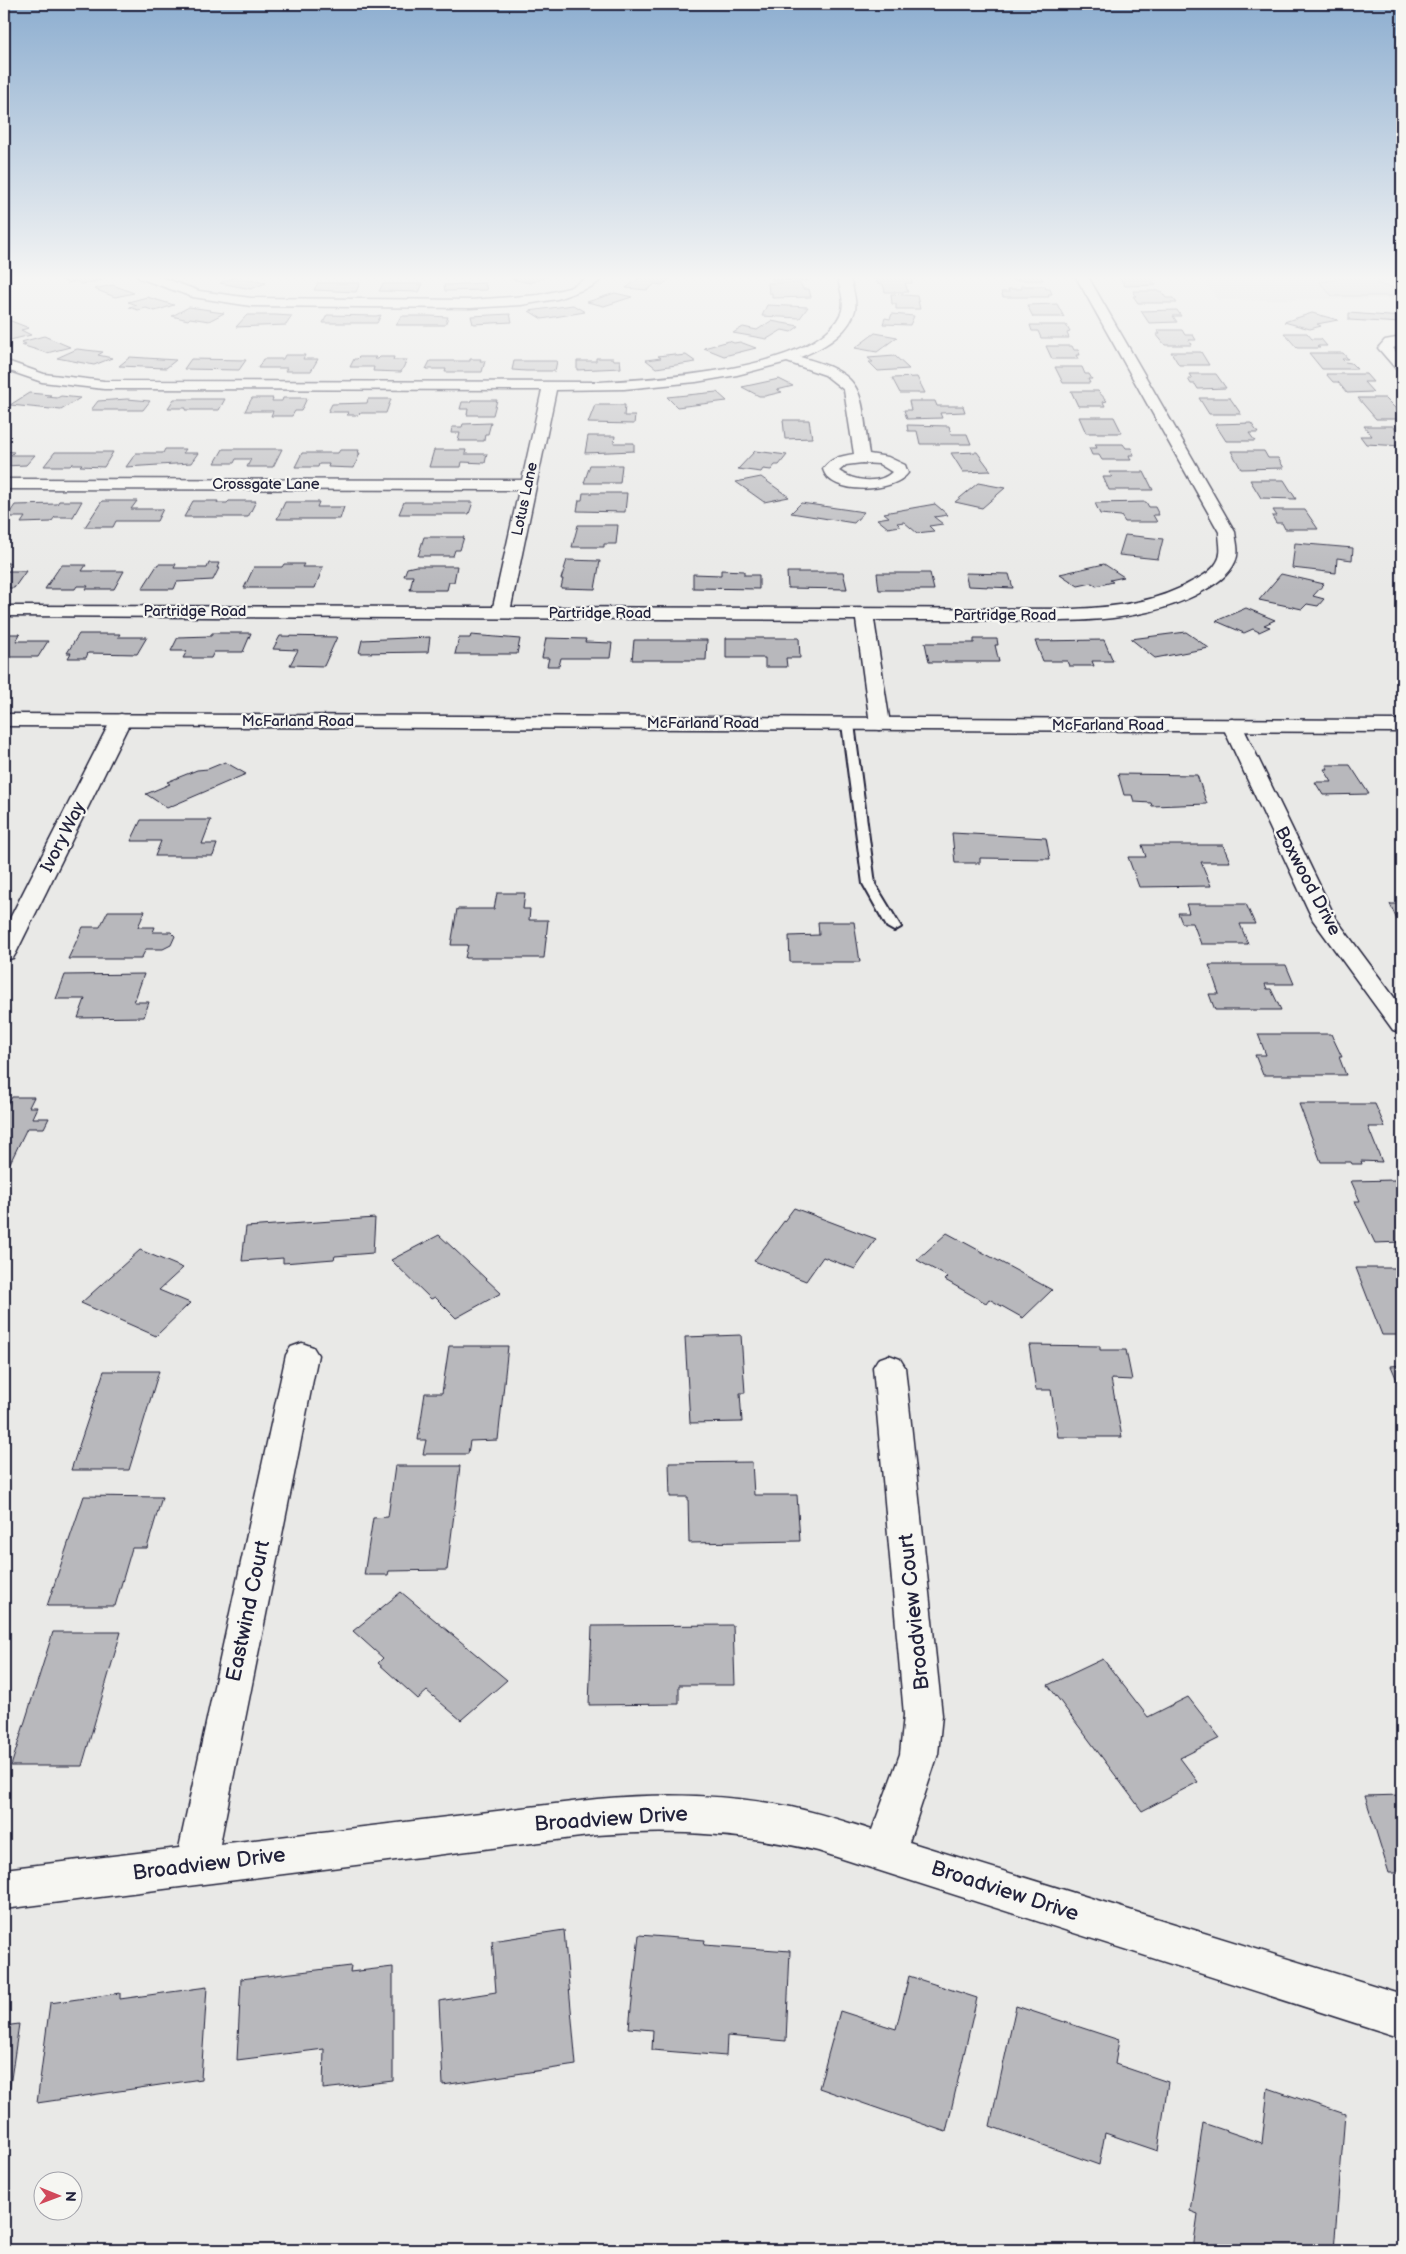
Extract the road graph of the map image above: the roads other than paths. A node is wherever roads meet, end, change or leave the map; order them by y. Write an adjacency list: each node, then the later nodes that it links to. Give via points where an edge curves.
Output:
1 (61, 380): 5 (street, via 94,384)
2 (680, 380): 5 (street)
3 (842, 380): 6 (street, via 851,390)
4 (1141, 380): 11 (street, Partridge Road, via 1227,532 1230,548 1227,560 1215,576 1193,590 1156,604 1094,614)
5 (550, 386): 8 (street, Lotus Lane)
6 (862, 458)
7 (4, 484): 8 (street, Crossgate Lane)
8 (528, 485): 10 (street, Lotus Lane)
9 (4, 610): 10 (street, Partridge Road)
10 (501, 612): 11 (street, Partridge Road)
11 (864, 614): 15 (street)
12 (4, 720): 13 (street, McFarland Road)
13 (121, 720): 14 (street, McFarland Road); 19 (street, Ivory Way)
14 (848, 724): 15 (street, McFarland Road); 18 (lane, via 869,884)
15 (880, 724): 16 (street, McFarland Road)
16 (1232, 725): 17 (street, McFarland Road); 20 (street, Boxwood Drive, via 1325,920)
17 (1402, 726)
18 (894, 927)
19 (4, 953)
20 (1402, 1025)
21 (302, 1355): 24 (street, Eastwind Court)
22 (889, 1366): 23 (street, Broadview Court, via 923,1715 919,1754 893,1833)
23 (882, 1852): 24 (street, Broadview Drive, via 771,1821 706,1813 647,1812); 26 (street, Broadview Drive)
24 (194, 1866): 25 (street, Broadview Drive)
25 (4, 1889)
26 (1402, 2016)

